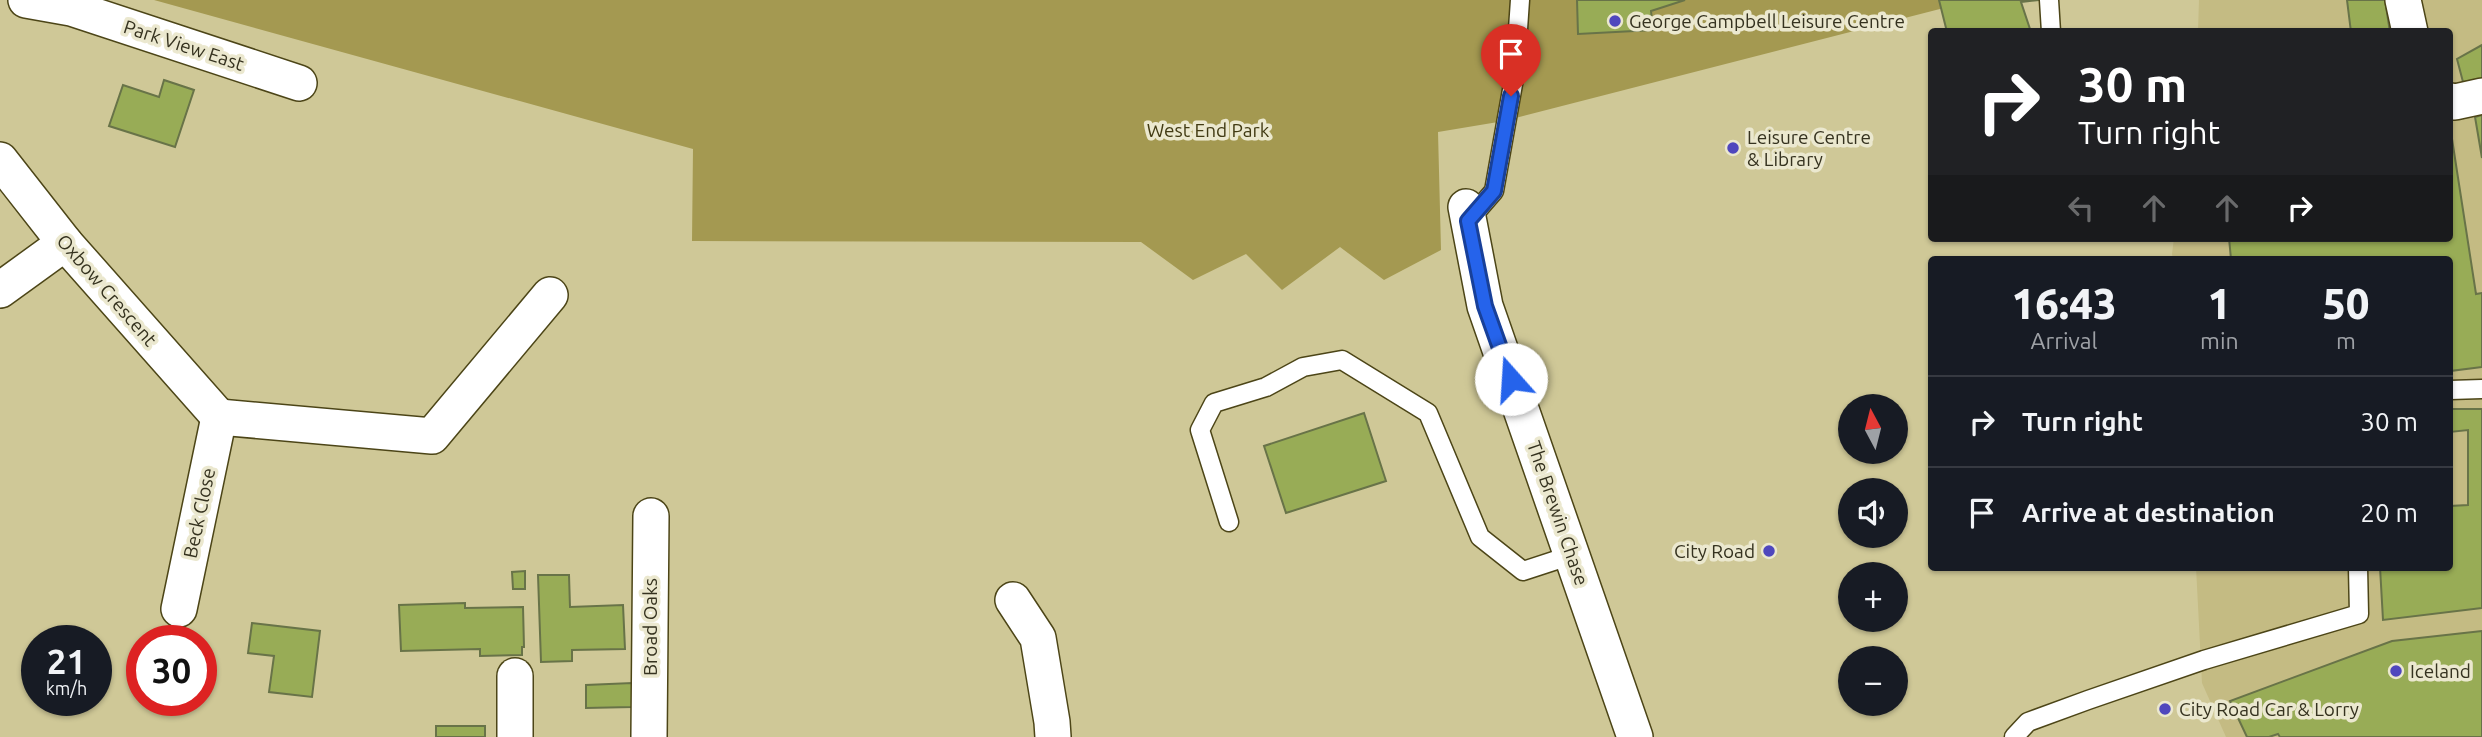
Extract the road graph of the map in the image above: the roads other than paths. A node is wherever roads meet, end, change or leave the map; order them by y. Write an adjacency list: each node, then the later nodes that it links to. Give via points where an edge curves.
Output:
1 (26, 0): 7 (street, Park View East, via 71,8)
2 (1520, 0): 11 (lane, via 1515,73 1494,191)
3 (2049, 0): 5 (lane)
4 (2403, 0): 6 (street)
5 (2051, 28)
6 (2409, 28)
7 (299, 83)
8 (2482, 96): 9 (street)
9 (2453, 102)
10 (0, 160): 12 (street, Oxbow Crescent)
11 (1467, 214): 20 (street, The Brewin Chase, via 1485,306)
12 (65, 243): 13 (street); 17 (street, Oxbow Crescent)
13 (0, 290)
14 (550, 295): 17 (street, via 432,436)
15 (2482, 389): 16 (lane)
16 (2453, 390)
17 (219, 417): 23 (street, Beck Close)
18 (651, 516): 26 (street, Broad Oaks)
19 (1228, 522): 20 (lane, via 1200,430 1214,403 1266,387 1303,367 1342,360 1428,413 1480,537 1523,571)
20 (1572, 555): 28 (street, The Brewin Chase)
21 (2358, 571): 29 (lane, via 2359,614 2204,660 2028,722)
22 (1013, 600): 27 (street, via 1038,638)
23 (179, 609)
24 (515, 677): 25 (street)
25 (515, 737)
26 (649, 737)
27 (1052, 737)
28 (1635, 737)
29 (2014, 737)

